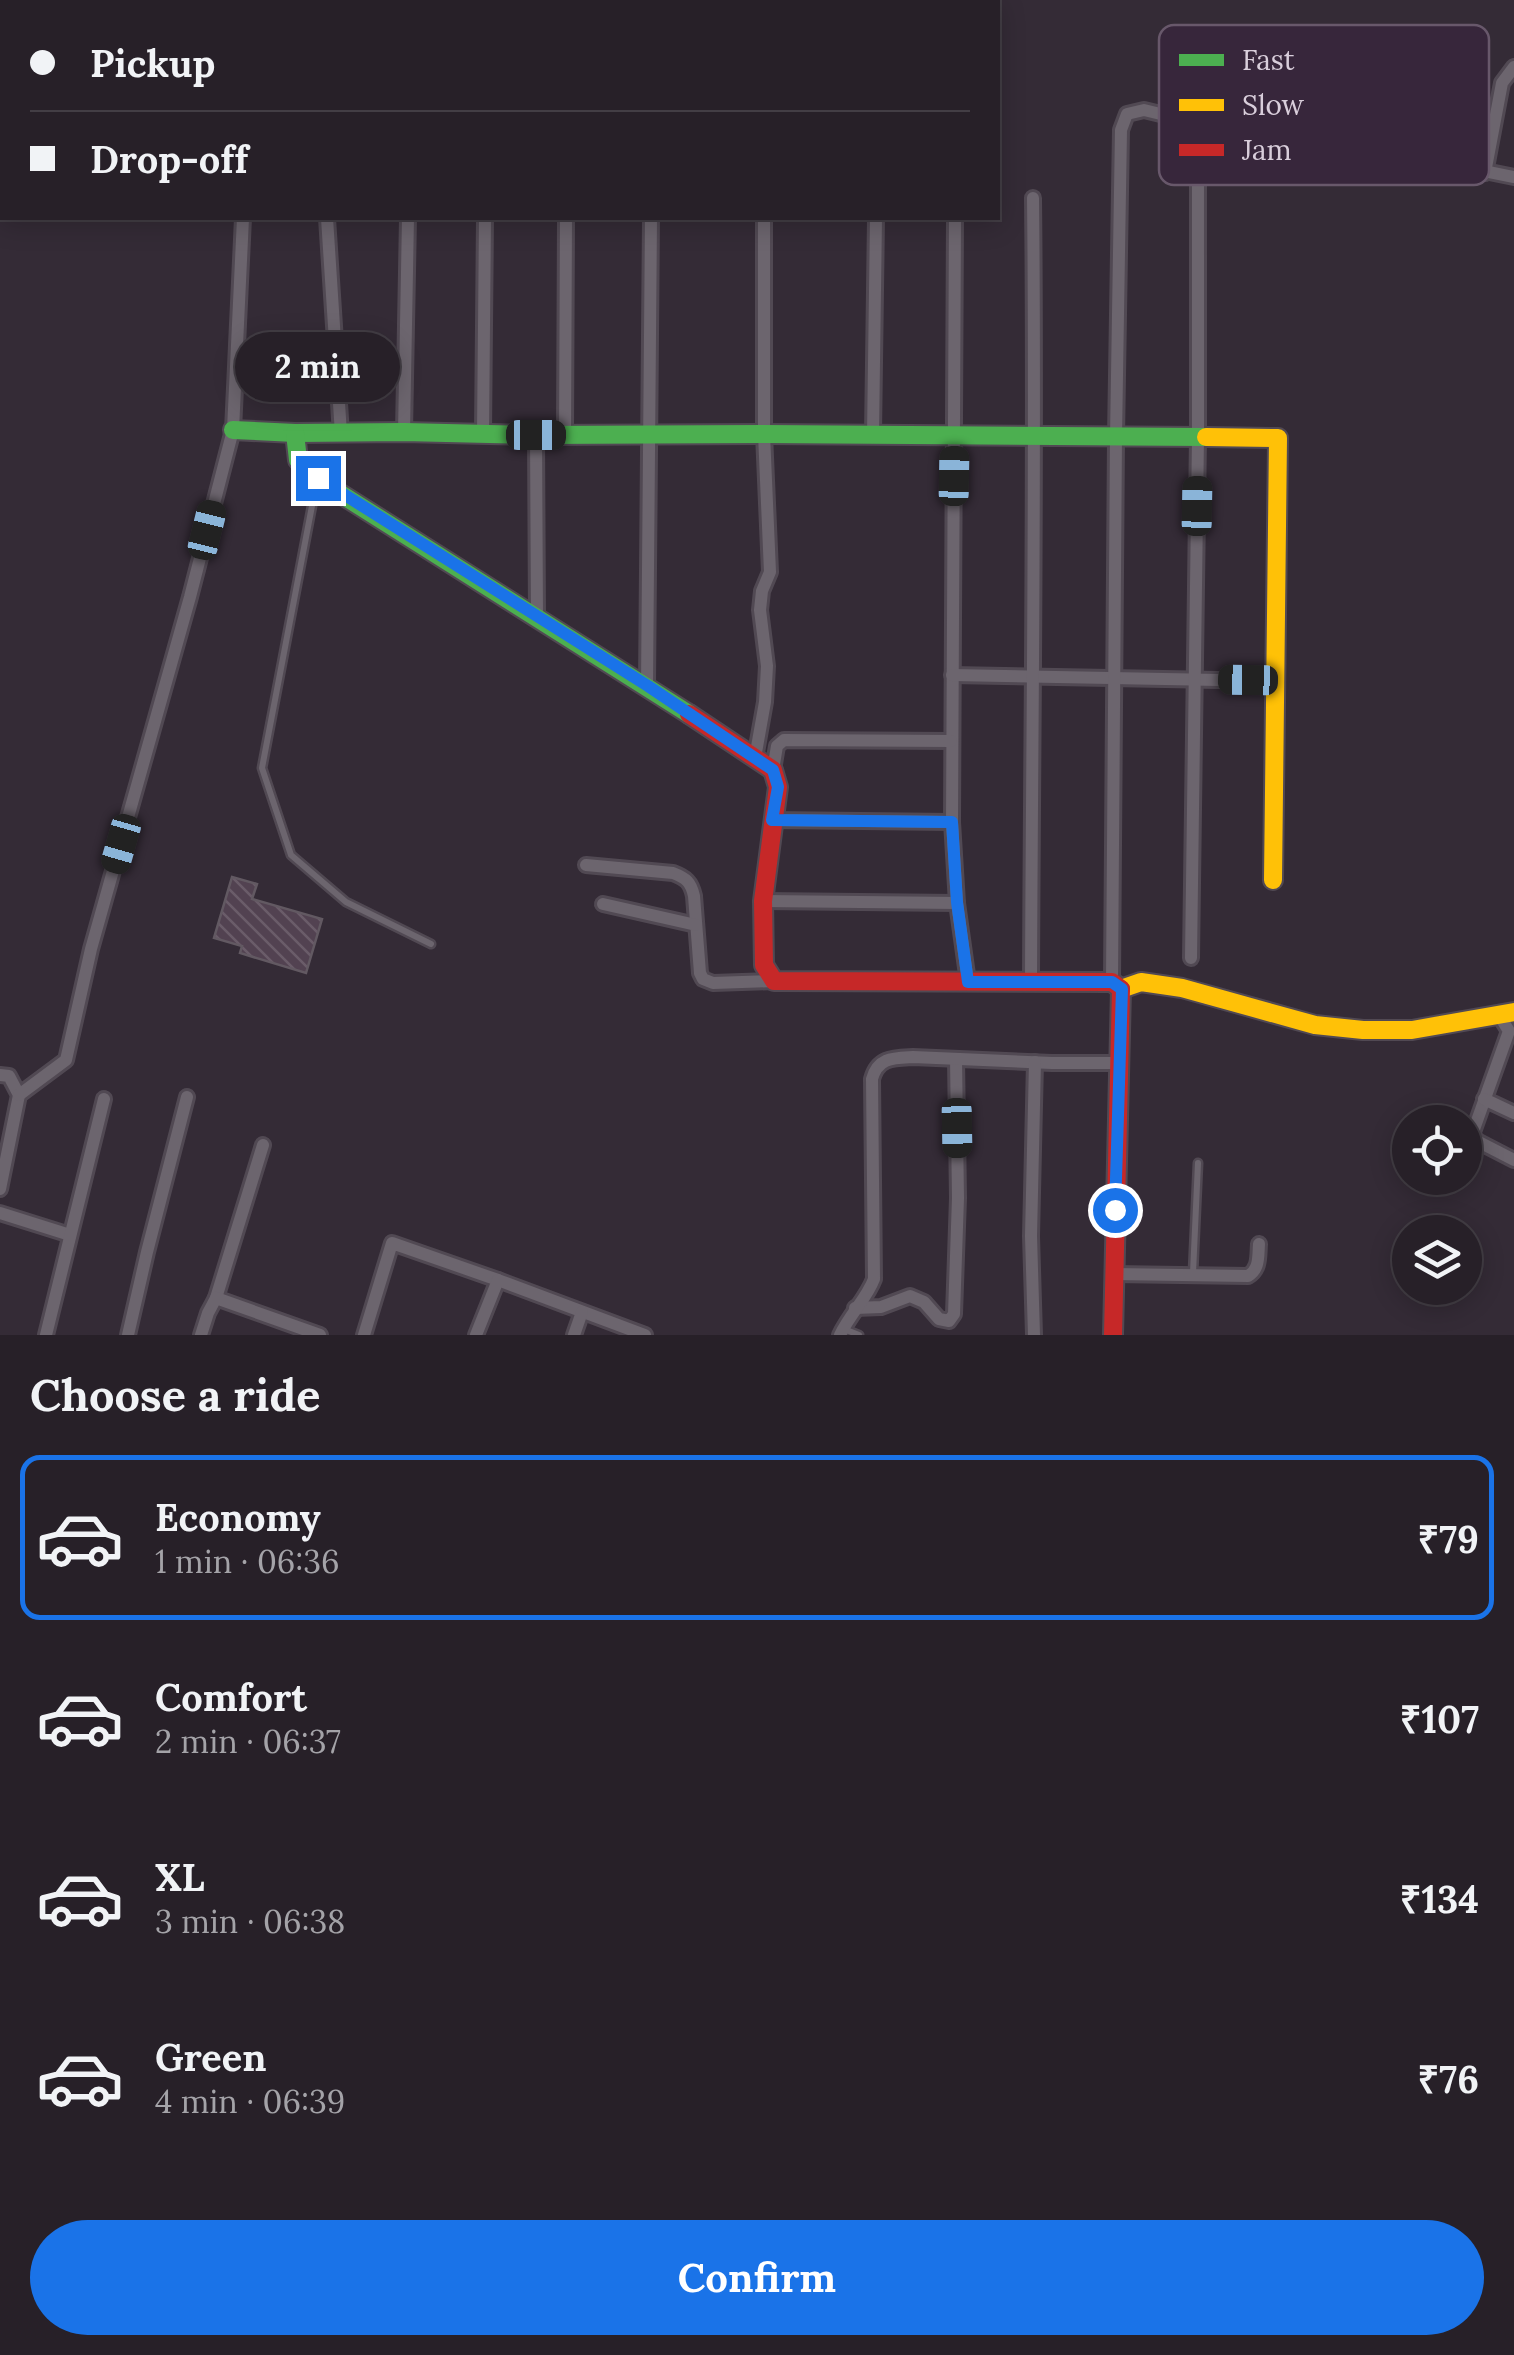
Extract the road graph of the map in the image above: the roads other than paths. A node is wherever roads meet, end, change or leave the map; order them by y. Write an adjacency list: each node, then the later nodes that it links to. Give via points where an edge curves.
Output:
1 (1514, 67): 3 (street, via 1502,83)
2 (1159, 114): 29 (street, via 1127,114 1121,130)
3 (1489, 152)
4 (1489, 174): 5 (street)
5 (1514, 177)
6 (1198, 185): 30 (street)
7 (1033, 198): 28 (street)
8 (243, 220): 17 (street)
9 (327, 220): 20 (street)
10 (408, 220): 18 (street)
11 (484, 220): 21 (street)
12 (566, 220): 24 (street)
13 (651, 220): 25 (street)
14 (764, 220): 22 (street)
15 (876, 220): 26 (street)
16 (955, 220): 27 (street)
17 (232, 430): 19 (street); 62 (street, via 66,1060)
18 (404, 432): 20 (street); 21 (street)
19 (295, 433): 20 (street); 31 (street, via 299,464)
20 (342, 434)
21 (483, 434): 23 (street)
22 (764, 434): 25 (street); 26 (street); 40 (street, via 770,572 760,610 767,666)
23 (536, 435): 24 (street); 32 (street)
24 (565, 435): 25 (street)
25 (648, 436): 38 (street)
26 (873, 436): 27 (street)
27 (955, 436): 28 (street); 33 (street)
28 (1036, 436): 29 (street); 34 (street)
29 (1116, 437): 30 (street); 35 (street)
30 (1198, 437): 36 (street); 37 (street, via 1278,438)
31 (318, 478): 32 (street); 50 (lane, via 262,768 291,855 346,902)
32 (537, 616): 38 (street)
33 (952, 674): 34 (street); 39 (street)
34 (1032, 676): 35 (street); 53 (street)
35 (1114, 678): 36 (street); 55 (street)
36 (1194, 679): 37 (street); 51 (street)
37 (1274, 681): 45 (street)
38 (648, 686): 40 (street)
39 (952, 742): 41 (street, via 784,740); 43 (street)
40 (755, 758): 41 (street)
41 (773, 770): 42 (street, via 778,787)
42 (772, 820): 43 (street); 46 (street)
43 (952, 822): 47 (street)
44 (586, 865): 49 (street, via 682,876 691,884)
45 (1272, 880)
46 (763, 901): 47 (street); 52 (street, via 764,965)
47 (957, 902): 54 (street)
48 (604, 904): 49 (street)
49 (696, 925): 52 (street, via 706,982)
50 (431, 944)
51 (1191, 958)
52 (774, 981): 54 (street)
53 (1031, 981): 54 (street); 55 (street)
54 (968, 982)
55 (1117, 986): 56 (street, via 1182,988 1315,1025 1363,1030 1412,1030); 60 (street)
56 (1510, 1013): 57 (street)
57 (1508, 1057): 65 (street)
58 (956, 1059): 59 (street); 78 (street, via 890,1058 874,1070 874,1279); 78 (street, via 954,1314 939,1319 910,1296)
59 (1036, 1062): 60 (street); 90 (street)
60 (1119, 1064): 74 (street)
61 (0, 1075): 62 (street, via 9,1076)
62 (19, 1096): 70 (street)
63 (187, 1097): 82 (street)
64 (104, 1099): 72 (street)
65 (1484, 1099): 66 (street); 68 (street, via 1474,1138)
66 (1514, 1113)
67 (264, 1145): 77 (street)
68 (1514, 1160)
69 (1198, 1164): 75 (lane)
70 (0, 1189)
71 (0, 1213): 72 (street)
72 (70, 1235): 81 (street)
73 (1259, 1244): 75 (street, via 1248,1276)
74 (1114, 1274): 75 (street); 91 (street)
75 (1193, 1274)
76 (498, 1280): 79 (street); 85 (street, via 392,1243); 86 (street)
77 (216, 1298): 83 (street); 84 (street)
78 (855, 1308): 80 (street)
79 (582, 1312): 87 (street); 88 (street)
80 (842, 1332): 89 (lane)
81 (46, 1335)
82 (128, 1335)
83 (201, 1335)
84 (320, 1335)
85 (364, 1335)
86 (476, 1335)
87 (574, 1335)
88 (645, 1335)
89 (859, 1335)
90 (1034, 1335)
91 (1113, 1335)

